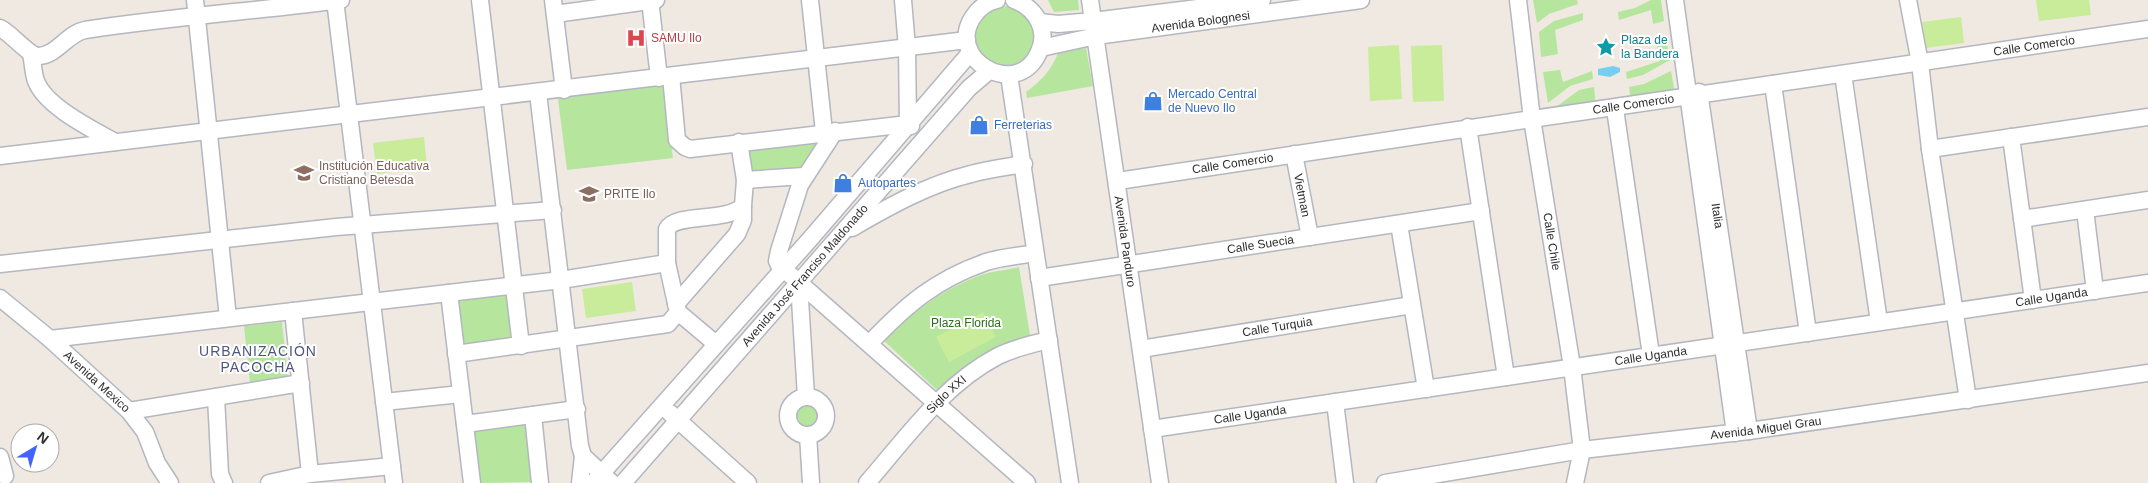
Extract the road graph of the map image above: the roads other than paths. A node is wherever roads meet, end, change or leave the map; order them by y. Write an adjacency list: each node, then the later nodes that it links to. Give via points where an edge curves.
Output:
1 (337, 0): 18 (street); 39 (street)
2 (480, 0): 37 (street)
3 (652, 0): 15 (street); 32 (street)
4 (810, 0): 27 (street)
5 (903, 0): 24 (street)
6 (997, 0): 16 (street)
7 (1014, 0): 19 (street, via 1030,8)
8 (1090, 0): 21 (street, Avenida Panduro)
9 (1262, 0): 21 (street, Avenida Bolognesi)
10 (1361, 0): 21 (street, Avenida Bolognesi)
11 (1518, 0): 41 (street, Calle Chile)
12 (1675, 0): 36 (street)
13 (1686, 0): 36 (street)
14 (1908, 0): 28 (street)
15 (600, 4): 17 (street)
16 (977, 6): 23 (street, via 970,20)
17 (554, 7): 34 (street)
18 (195, 8): 26 (street, via 82,31 45,55); 44 (street)
19 (1040, 22): 21 (street, Avenida Bolognesi); 25 (street)
20 (0, 28): 26 (street, via 9,32)
21 (1095, 28): 25 (street, Avenida Bolognesi); 56 (street, Avenida Panduro)
22 (2148, 29): 28 (street, Calle Comercio)
23 (969, 46): 24 (street); 29 (street, via 978,64); 42 (street)
24 (907, 48): 27 (street); 42 (street)
25 (1041, 48): 31 (street, via 1032,63)
26 (32, 54): 48 (street, via 36,81 43,92 80,122)
27 (816, 59): 32 (street); 45 (street)
28 (1920, 63): 30 (street, Calle Comercio); 50 (street)
29 (989, 71): 31 (street); 47 (street, Avenida José Franciso Maldonado, via 969,88)
30 (1843, 74): 33 (street, Calle Comercio); 91 (street)
31 (1009, 75): 53 (street)
32 (665, 77): 34 (street); 49 (street, via 677,140 681,144 690,149)
33 (1773, 84): 36 (street, Calle Comercio); 92 (street)
34 (564, 90): 35 (street)
35 (538, 93): 37 (street); 59 (street)
36 (1694, 96): 38 (street, Calle Comercio); 98 (street)
37 (492, 98): 39 (street); 62 (street)
38 (1614, 108): 41 (street, Calle Comercio); 102 (street)
39 (349, 116): 44 (street); 66 (street)
40 (2148, 117): 46 (street)
41 (1532, 119): 43 (street, Calle Comercio); 103 (street, Calle Chile)
42 (908, 124): 45 (street); 47 (street); 68 (street)
43 (1468, 127): 51 (street, Calle Comercio); 61 (street)
44 (208, 130): 48 (street); 70 (street)
45 (830, 132): 49 (street); 54 (street)
46 (2011, 137): 50 (street); 63 (street)
47 (924, 139): 67 (street, Avenida José Franciso Maldonado)
48 (115, 142): 52 (street)
49 (739, 142): 55 (street)
50 (1930, 149): 89 (street)
51 (1294, 154): 56 (street, Calle Comercio); 69 (street, Vietman)
52 (0, 156)
53 (1024, 164): 67 (street, via 970,174 932,188); 71 (street)
54 (804, 176): 55 (street); 64 (street)
55 (745, 180): 58 (street)
56 (1118, 181): 74 (street, Avenida Panduro)
57 (2148, 200): 60 (street)
58 (743, 206): 72 (street, via 728,214 669,225 665,235); 87 (street, via 743,220 737,234)
59 (553, 210): 62 (street); 77 (street)
60 (2085, 210): 63 (street); 81 (street)
61 (1481, 212): 65 (street, Calle Suecia); 105 (street)
62 (505, 214): 66 (street); 80 (street)
63 (2022, 219): 84 (street)
64 (789, 222): 68 (street); 75 (street, via 777,261)
65 (1399, 224): 69 (street, Calle Suecia); 86 (street)
66 (361, 226): 70 (street); 85 (street)
67 (841, 234): 78 (street, Avenida José Franciso Maldonado)
68 (811, 238): 75 (street)
69 (1310, 238): 74 (street, Calle Suecia)
70 (219, 240): 73 (street); 90 (street)
71 (1035, 253): 76 (street); 96 (street, via 987,261 946,279 903,308)
72 (667, 263): 77 (street); 87 (street)
73 (0, 264)
74 (1128, 266): 76 (street, Calle Suecia); 100 (street, Avenida Panduro)
75 (783, 269): 78 (street); 97 (street)
76 (1039, 278): 95 (street)
77 (561, 280): 80 (street); 94 (street)
78 (798, 282): 96 (street); 110 (street); 119 (street, Avenida José Franciso Maldonado)
79 (2148, 283): 81 (street, Calle Uganda)
80 (514, 286): 82 (street); 99 (street)
81 (2095, 290): 84 (street, Calle Uganda)
82 (449, 293): 85 (street); 101 (street)
83 (0, 298): 93 (street, Avenida Mexico)
84 (2034, 300): 89 (street, Calle Uganda)
85 (372, 303): 88 (street); 112 (street)
86 (1412, 305): 100 (street, Calle Turquia); 107 (street)
87 (677, 308): 94 (street, via 668,324); 97 (street)
88 (293, 311): 90 (street); 106 (street)
89 (1954, 311): 91 (street, Calle Uganda); 111 (street)
90 (228, 318): 93 (street)
91 (1879, 322): 92 (street, Calle Uganda)
92 (1808, 333): 98 (street, Calle Uganda)
93 (50, 339): 117 (street, Avenida Mexico)
94 (568, 339): 99 (street); 116 (street)
95 (1049, 340): 114 (street, Siglo XXI, via 998,356); 143 (street)
96 (870, 343): 114 (street)
97 (716, 344): 115 (street)
98 (1729, 344): 102 (street, Calle Uganda); 122 (street)
99 (520, 346): 101 (street)
100 (1141, 349): 121 (street, Avenida Panduro)
101 (456, 354): 108 (street)
102 (1651, 355): 103 (street, Calle Uganda)
103 (1572, 367): 105 (street, Calle Uganda); 124 (street, Calle Chile)
104 (2148, 373): 111 (street, Avenida Miguel Grau)
105 (1506, 377): 107 (street, Calle Uganda)
106 (301, 383): 109 (street); 128 (street)
107 (1426, 389): 113 (street, Calle Uganda)
108 (461, 394): 112 (street); 120 (street)
109 (216, 397): 117 (street); 132 (street, via 220,474)
110 (806, 397): 123 (street, via 820,403 826,418 822,428); 123 (street, via 793,403 788,417 794,430)
111 (1968, 400): 122 (street, Avenida Miguel Grau)
112 (384, 402): 127 (street)
113 (1335, 402): 121 (street, Calle Uganda); 145 (street)
114 (936, 403): 141 (street, Siglo XXI); 142 (street)
115 (661, 405): 119 (street); 130 (street)
116 (577, 409): 118 (street); 125 (street)
117 (128, 411): 131 (street, Avenida Mexico, via 145,432)
118 (533, 414): 120 (street); 136 (street)
119 (678, 420): 138 (street, Avenida José Franciso Maldonado); 139 (street)
120 (465, 424): 135 (street)
121 (1152, 429): 144 (street, Avenida Panduro)
122 (1742, 432): 124 (street, Avenida Miguel Grau)
123 (808, 435): 140 (street)
124 (1582, 450): 146 (street, Avenida Miguel Grau); 147 (street, Calle Chile)
125 (583, 456): 130 (street); 137 (street)
126 (0, 457): 129 (street)
127 (392, 466): 128 (street); 134 (street)
128 (310, 474): 133 (street)
129 (6, 477)
130 (602, 480)
131 (170, 483)
132 (224, 483)
133 (269, 483)
134 (394, 483)
135 (472, 483)
136 (540, 483)
137 (580, 483)
138 (623, 483)
139 (748, 483)
140 (811, 483)
141 (867, 483)
142 (1026, 483)
143 (1070, 483)
144 (1160, 483)
145 (1345, 483)
146 (1385, 483)
147 (1576, 483)

